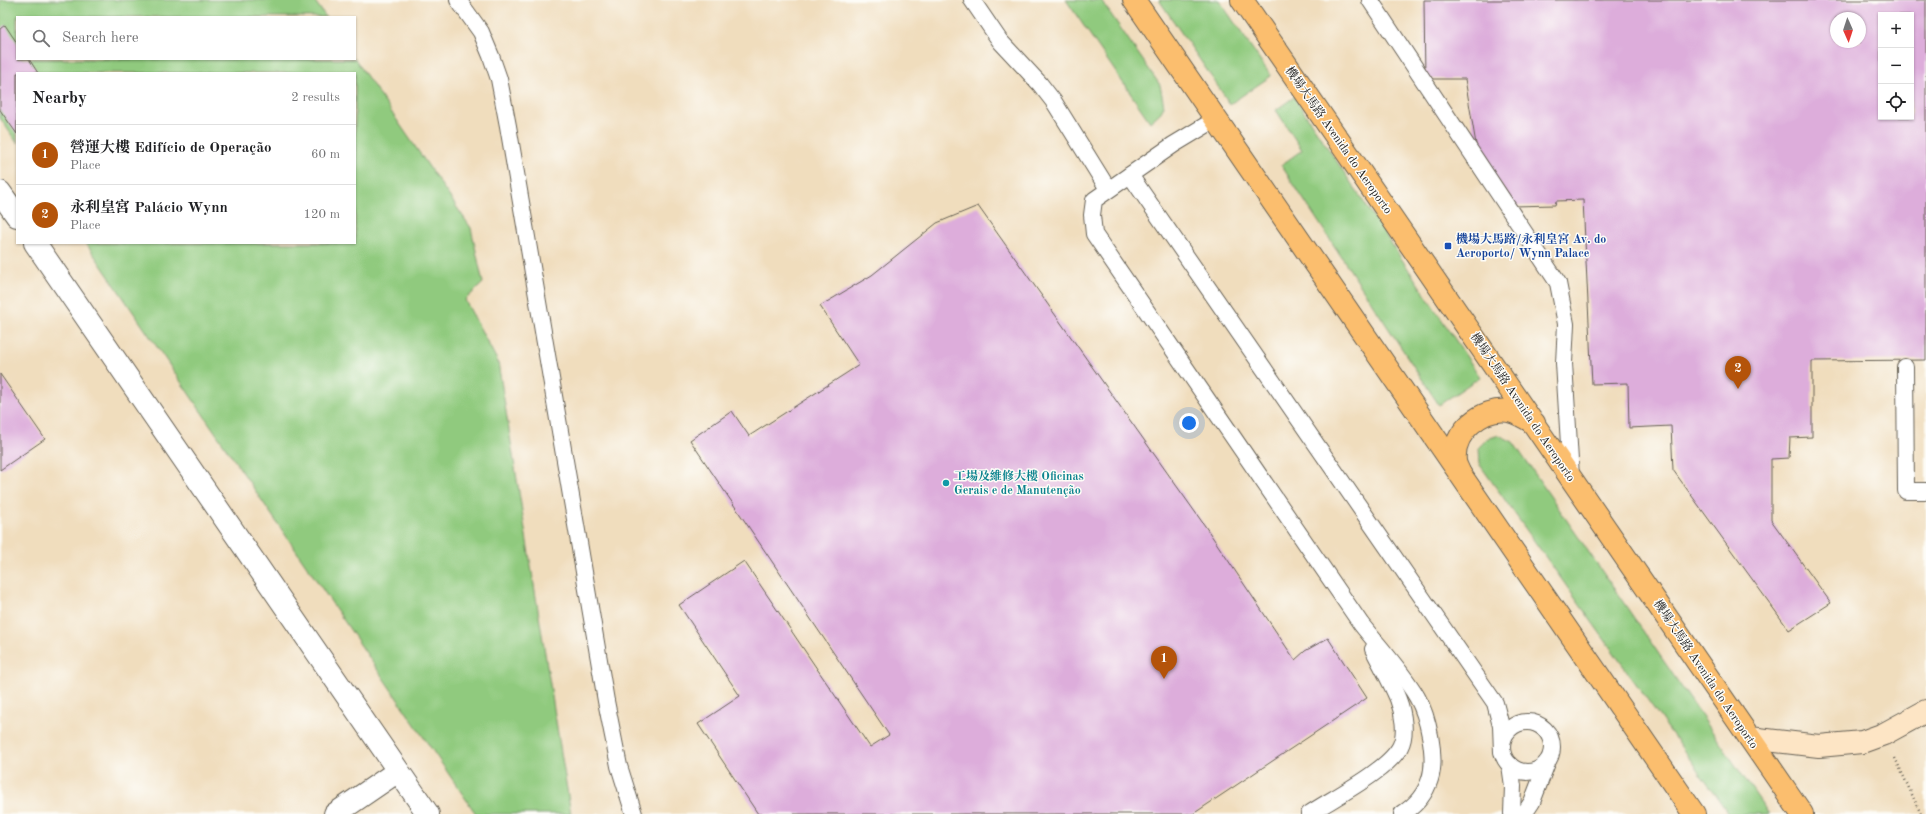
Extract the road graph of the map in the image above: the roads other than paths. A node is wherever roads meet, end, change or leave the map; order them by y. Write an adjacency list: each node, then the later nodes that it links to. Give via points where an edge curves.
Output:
1 (458, 0): 27 (lane, via 481,32 499,79 606,701 619,766)
2 (972, 0): 8 (lane, via 1000,41 1049,96)
3 (1134, 0): 6 (main road)
4 (1242, 0): 13 (main road, 機場大馬路 Avenida do Aeroporto)
5 (1370, 0): 15 (lane, via 1558,283 1566,324 1564,363)
6 (1216, 119): 7 (lane); 14 (main road)
7 (1130, 175): 8 (lane); 18 (lane)
8 (1108, 188): 17 (lane, via 1094,200 1094,234)
9 (0, 192): 10 (street)
10 (16, 215)
11 (36, 244): 24 (street)
12 (1905, 367): 16 (lane, via 1906,491)
13 (1534, 423): 14 (main road, via 1509,411 1495,411 1470,423 1456,447 1455,461); 15 (main road, 機場大馬路 Avenida do Aeroporto)
14 (1459, 473): 32 (main road)
15 (1570, 477): 21 (main road, 機場大馬路 Avenida do Aeroporto)
16 (1926, 491)
17 (1361, 624): 28 (lane, via 1398,700 1404,730 1401,745 1393,757 1374,772); 29 (lane, via 1397,668 1417,698 1431,741 1430,779 1423,795)
18 (1495, 703): 20 (lane, via 1514,716); 22 (lane)
19 (1926, 712): 21 (main road, via 1884,734 1862,742 1819,746)
20 (1532, 722): 22 (lane, via 1520,723 1509,730 1505,736); 23 (lane, via 1547,731 1551,738 1551,755)
21 (1750, 738): 33 (main road, 機場大馬路 Avenida do Aeroporto)
22 (1506, 758): 23 (lane, via 1516,770 1524,772 1533,772); 30 (lane, via 1513,786)
23 (1547, 763): 31 (lane, via 1532,802)
24 (398, 771): 25 (street); 26 (street)
25 (335, 814)
26 (428, 814)
27 (634, 814)
28 (1309, 814)
29 (1402, 814)
30 (1512, 814)
31 (1524, 814)
32 (1694, 814)
33 (1802, 814)

